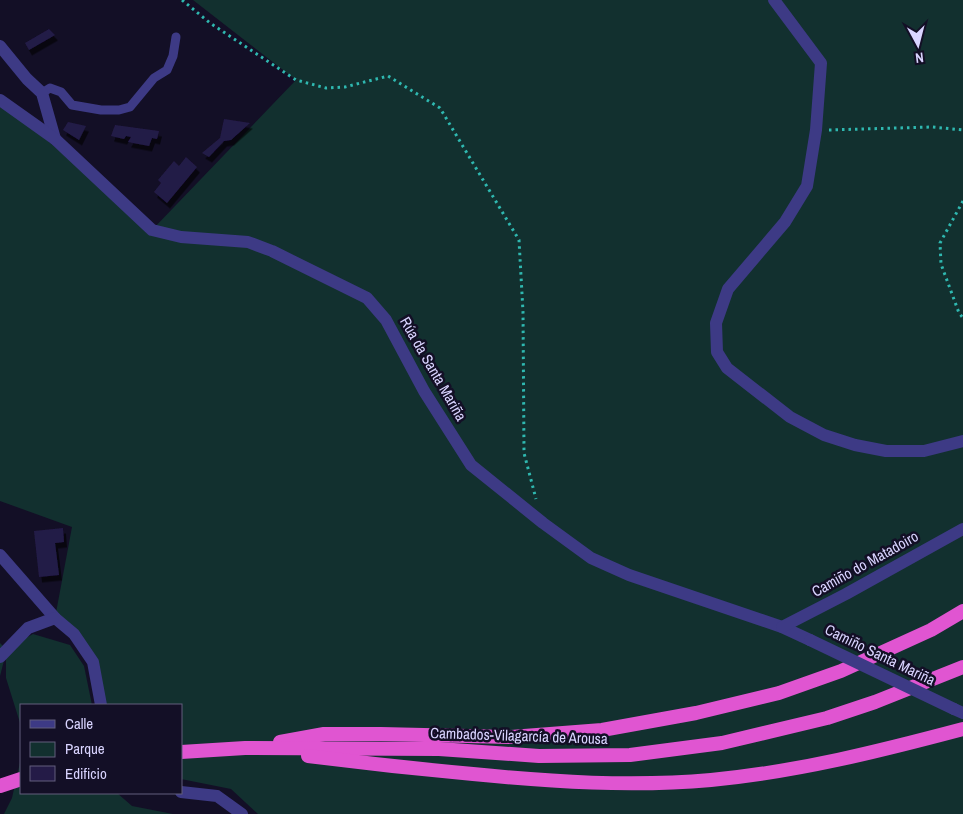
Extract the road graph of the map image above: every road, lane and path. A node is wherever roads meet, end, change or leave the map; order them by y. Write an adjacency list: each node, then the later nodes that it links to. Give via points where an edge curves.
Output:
1 (182, 0): 13 (path, via 210,24 296,80 326,88 345,87 388,76 440,108 519,240 524,453)
2 (774, 0): 7 (street, via 821,63)
3 (176, 37): 5 (lane, via 167,70 154,78 130,107 101,110 72,105 61,92 50,88)
4 (0, 46): 5 (street)
5 (42, 93): 9 (street)
6 (0, 100): 9 (street, Rúa da Santa Mariña)
7 (816, 130): 8 (path, via 932,127); 12 (street, via 807,186 785,222 728,289 716,323 717,352 727,368 790,417 824,435 886,451 924,451)
8 (963, 130)
9 (55, 139): 13 (street, Rúa da Santa Mariña, via 152,230 181,237 248,242 368,298 386,320 424,391 471,465)
10 (963, 201): 11 (path, via 940,243 942,264)
11 (963, 318)
12 (963, 441)
13 (543, 524): 18 (street, Rúa da Santa Mariña, via 591,558 629,575)
14 (963, 529): 18 (street, Camiño do Matadoiro)
15 (0, 554): 17 (street)
16 (963, 611): 24 (highway, via 931,630 841,672 779,693 696,713 602,730 511,737 324,734)
17 (55, 618): 19 (street, via 28,628); 21 (street, via 74,634 93,662)
18 (782, 626): 22 (street, Camiño Santa Mariña, bridge)
19 (0, 657)
20 (963, 667): 24 (highway, Cambados-Vilagarcía de Arousa, via 827,718 722,743 630,755 539,756 440,749)
21 (101, 704)
22 (958, 711)
23 (963, 729): 24 (highway, via 795,769 711,780 627,784 528,779 378,765)
24 (245, 748): 25 (highway, Cambados-Vilagarcía de Arousa)
25 (182, 752)
26 (20, 779): 27 (highway)
27 (0, 786)
28 (182, 792): 29 (street, via 217,796)
29 (242, 814)

